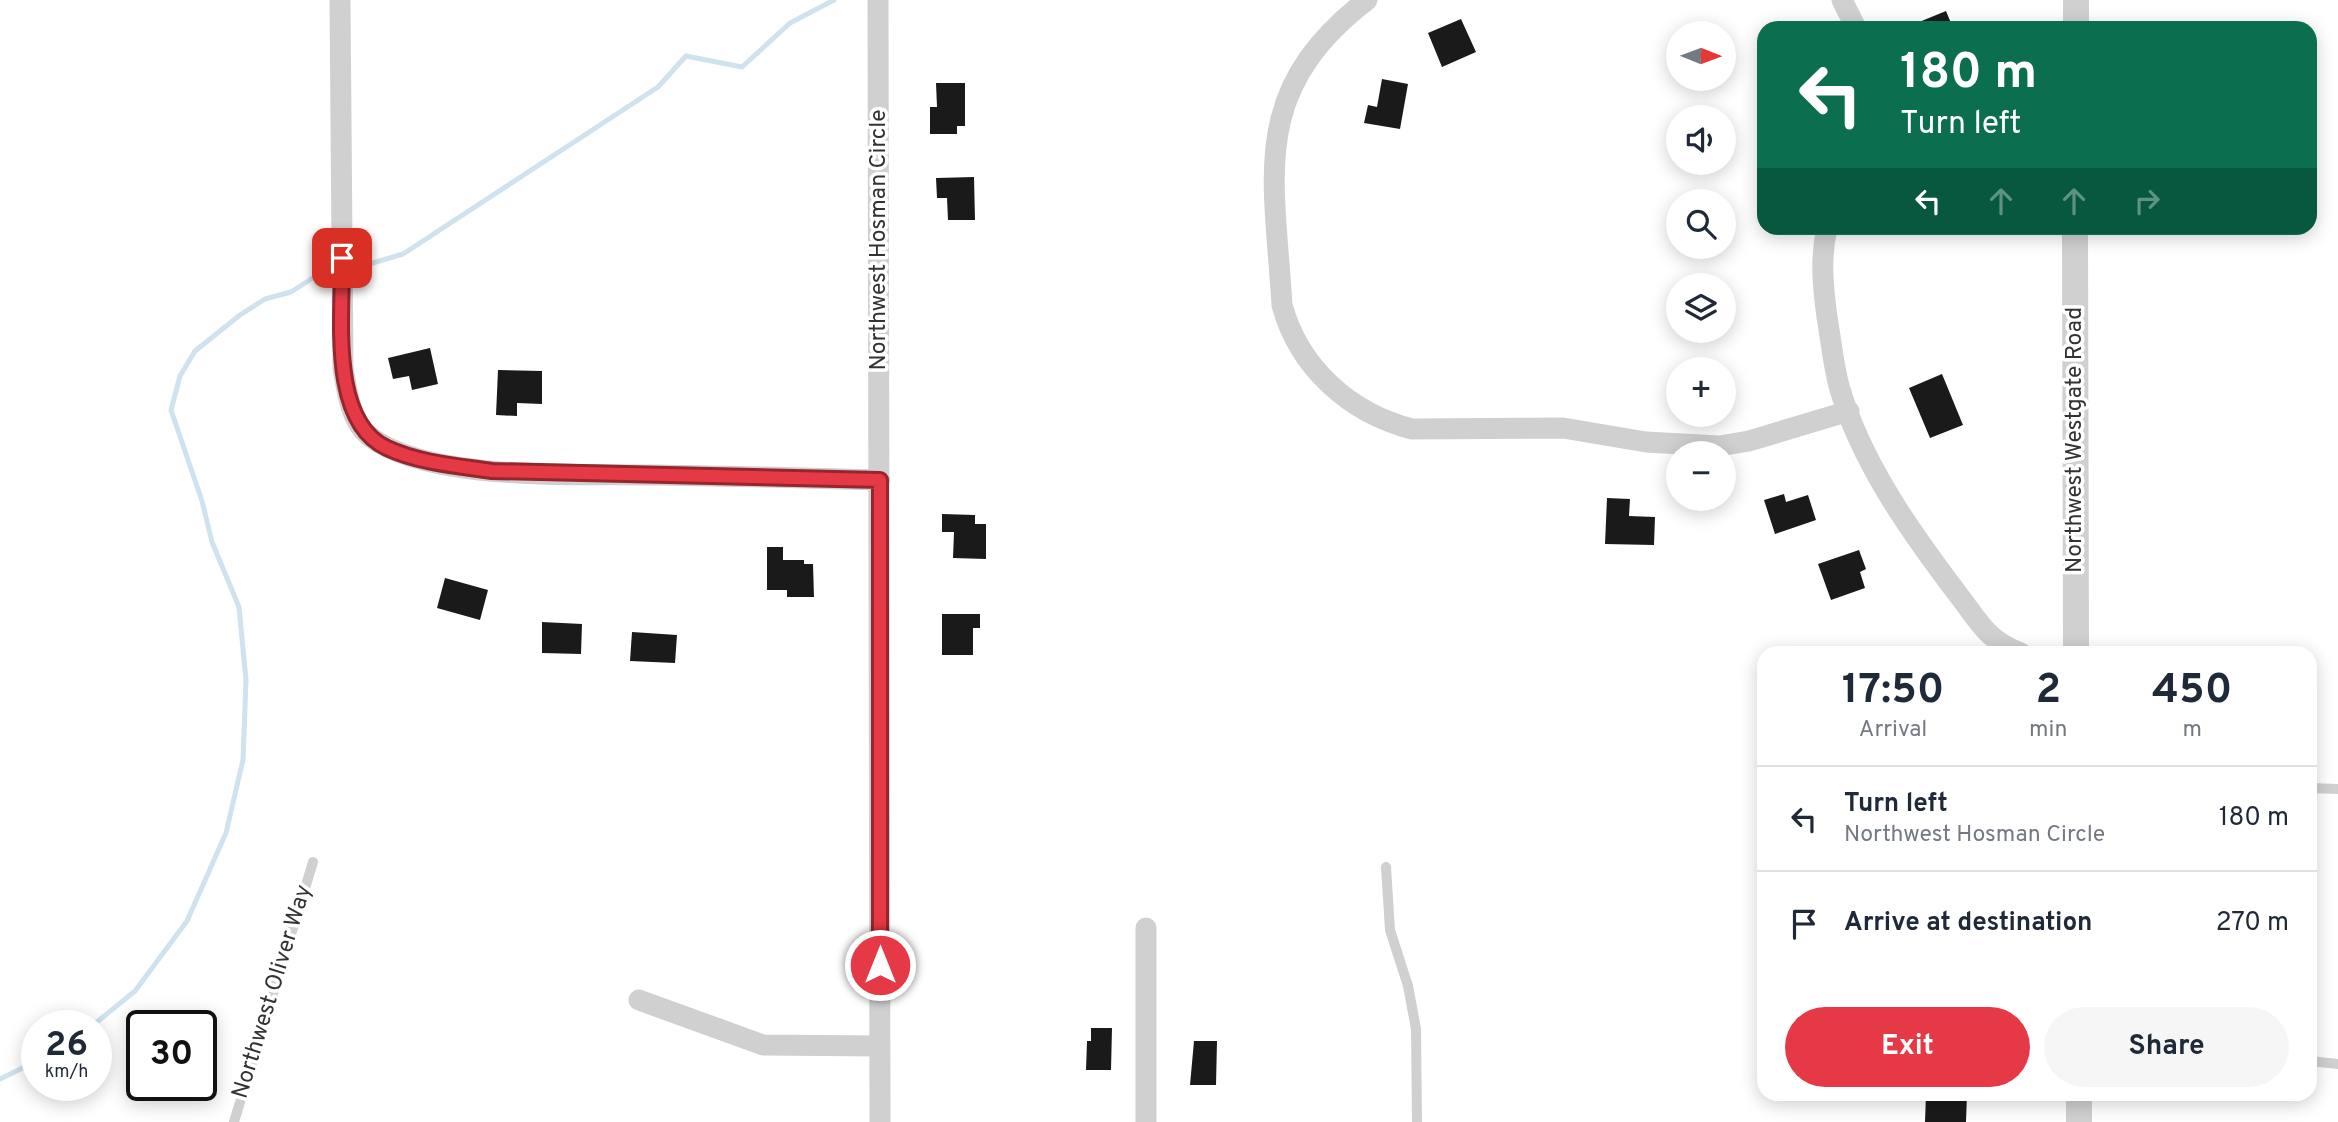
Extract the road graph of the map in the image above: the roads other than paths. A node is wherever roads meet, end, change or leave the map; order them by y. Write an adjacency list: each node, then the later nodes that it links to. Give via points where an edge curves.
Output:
1 (340, 0): 11 (street, via 343,368 349,404 366,434 386,448 410,456 492,471)
2 (878, 0): 11 (street, Northwest Hosman Circle)
3 (1367, 0): 10 (street, via 1332,28 1302,66 1284,101 1276,141 1282,305 1288,328 1304,356 1328,384 1367,412 1412,429 1563,428 1695,447 1749,441)
4 (1842, 0): 6 (street)
5 (2076, 0): 7 (street)
6 (1852, 21)
7 (2076, 21)
8 (1826, 235): 10 (street, via 1824,293 1833,360)
9 (2074, 235): 13 (street, Northwest Westgate Road)
10 (1849, 411): 12 (street, via 1860,439 1935,568)
11 (880, 480): 20 (street, Northwest Hosman Circle)
12 (2002, 646)
13 (2076, 646)
14 (2317, 788): 15 (lane)
15 (2338, 789)
16 (313, 862): 24 (lane, Northwest Oliver Way)
17 (1386, 867): 27 (lane, via 1390,930 1416,1030)
18 (1146, 928): 26 (street)
19 (639, 1000): 20 (street, via 764,1045)
20 (880, 1046): 25 (street, Northwest Hosman Circle)
21 (2317, 1062): 22 (lane)
22 (2338, 1064)
23 (2079, 1101): 28 (street)
24 (234, 1122)
25 (880, 1122)
26 (1146, 1122)
27 (1417, 1122)
28 (2079, 1122)

